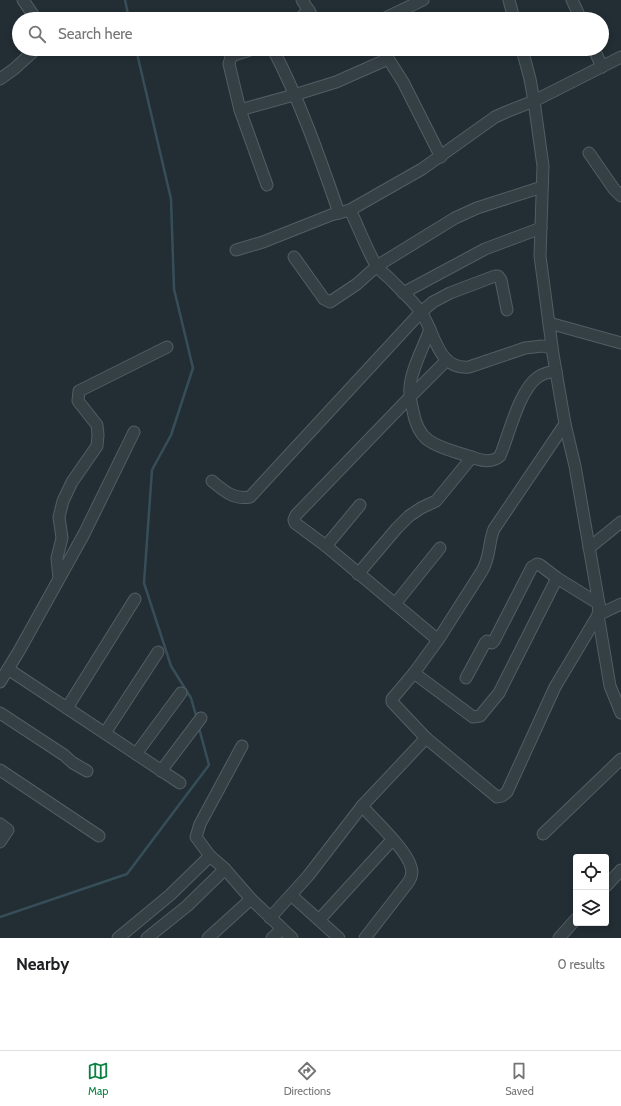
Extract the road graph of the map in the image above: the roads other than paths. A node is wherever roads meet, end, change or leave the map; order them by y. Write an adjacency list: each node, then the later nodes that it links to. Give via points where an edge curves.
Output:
1 (23, 0): 6 (street)
2 (302, 0): 7 (street)
3 (423, 0): 8 (street)
4 (509, 0): 9 (street)
5 (572, 0): 10 (street)
6 (31, 12)
7 (309, 12)
8 (398, 12)
9 (512, 12)
10 (578, 12)
11 (28, 56): 20 (street)
12 (233, 56): 23 (street, via 229,64)
13 (276, 56): 21 (street)
14 (386, 56): 18 (street)
15 (524, 56): 22 (street)
16 (597, 56): 19 (street)
17 (621, 57): 19 (street)
18 (388, 59): 21 (street, via 336,82); 25 (street, via 403,82)
19 (602, 67): 22 (street)
20 (0, 80)
21 (294, 95): 23 (street); 29 (street, via 322,164)
22 (534, 101): 25 (street, via 495,117); 27 (street, via 543,166)
23 (240, 110): 26 (street)
24 (588, 153): 28 (street)
25 (441, 157): 29 (street, via 422,170)
26 (267, 185)
27 (542, 187): 30 (street); 33 (street, via 464,213)
28 (621, 196)
29 (345, 211): 31 (street, via 276,238); 33 (street)
30 (541, 228): 34 (street, via 485,250); 37 (street, via 540,256)
31 (236, 250)
32 (294, 257): 33 (street, via 324,299 330,302 357,284)
33 (377, 266): 34 (street)
34 (403, 293): 36 (street)
35 (507, 310): 36 (street, via 502,280 495,276 450,293)
36 (421, 312): 38 (street); 48 (street, via 250,497 235,497)
37 (549, 323): 39 (street); 41 (street)
38 (430, 329): 42 (street, via 437,346); 44 (street, via 412,377)
39 (621, 343)
40 (167, 347): 55 (street, via 79,391 78,401 97,425 97,446 72,482 63,501 59,517 62,538 57,558)
41 (552, 348): 42 (street, via 525,348 469,368 462,368); 43 (street)
42 (447, 360): 44 (street)
43 (556, 371): 45 (street); 47 (street, via 542,374 528,387 516,411 500,456 489,461)
44 (410, 397): 47 (street, via 415,422 427,439 435,445); 51 (street, via 296,515 295,523)
45 (565, 424): 53 (street); 61 (street, via 499,522 492,534 487,562)
46 (134, 432): 55 (street, via 84,534)
47 (472, 457): 54 (street, via 436,501 409,516)
48 (212, 481)
49 (360, 505): 51 (street)
50 (621, 522): 53 (street)
51 (326, 546): 54 (street)
52 (440, 548): 58 (street)
53 (589, 548): 60 (street)
54 (358, 574): 58 (street)
55 (59, 578): 63 (street)
56 (557, 578): 60 (street); 64 (street, via 499,693 480,716 474,717); 65 (street, via 540,565 532,567 494,641 485,643)
57 (135, 599): 69 (street)
58 (395, 604): 61 (street)
59 (621, 604): 60 (street)
60 (599, 610): 68 (street, via 610,686); 74 (street, via 555,687 507,792 502,796 497,797)
61 (438, 640): 64 (street)
62 (158, 652): 73 (street)
63 (8, 669): 66 (street); 69 (street)
64 (414, 673): 74 (street, via 393,697 392,702)
65 (466, 678)
66 (0, 682)
67 (181, 693): 76 (street)
68 (618, 693): 71 (street)
69 (67, 708): 73 (street)
70 (0, 713): 79 (street)
71 (621, 714)
72 (201, 718): 80 (street)
73 (105, 733): 76 (street)
74 (426, 738): 82 (street)
75 (242, 746): 88 (street, via 200,824 196,837)
76 (136, 754): 80 (street)
77 (621, 759): 84 (street)
78 (0, 770): 85 (street)
79 (86, 771)
80 (161, 771): 81 (street)
81 (180, 784)
82 (362, 806): 86 (street); 92 (street, via 308,876)
83 (0, 824): 87 (street, via 8,830)
84 (543, 834)
85 (99, 836)
86 (392, 840): 95 (street); 104 (street, via 409,862 412,877)
87 (0, 842)
88 (210, 856): 89 (street); 98 (street, via 170,895)
89 (225, 869): 93 (street); 99 (street, via 187,906)
90 (621, 870): 91 (street)
91 (609, 883)
92 (290, 895): 94 (street); 95 (street)
93 (251, 899): 94 (street); 100 (street)
94 (270, 918): 97 (street)
95 (319, 920): 103 (street)
96 (573, 922): 105 (street)
97 (282, 929): 101 (street); 102 (street)
98 (118, 938)
99 (147, 938)
100 (208, 938)
101 (272, 938)
102 (292, 938)
103 (339, 938)
104 (365, 938)
105 (559, 938)

